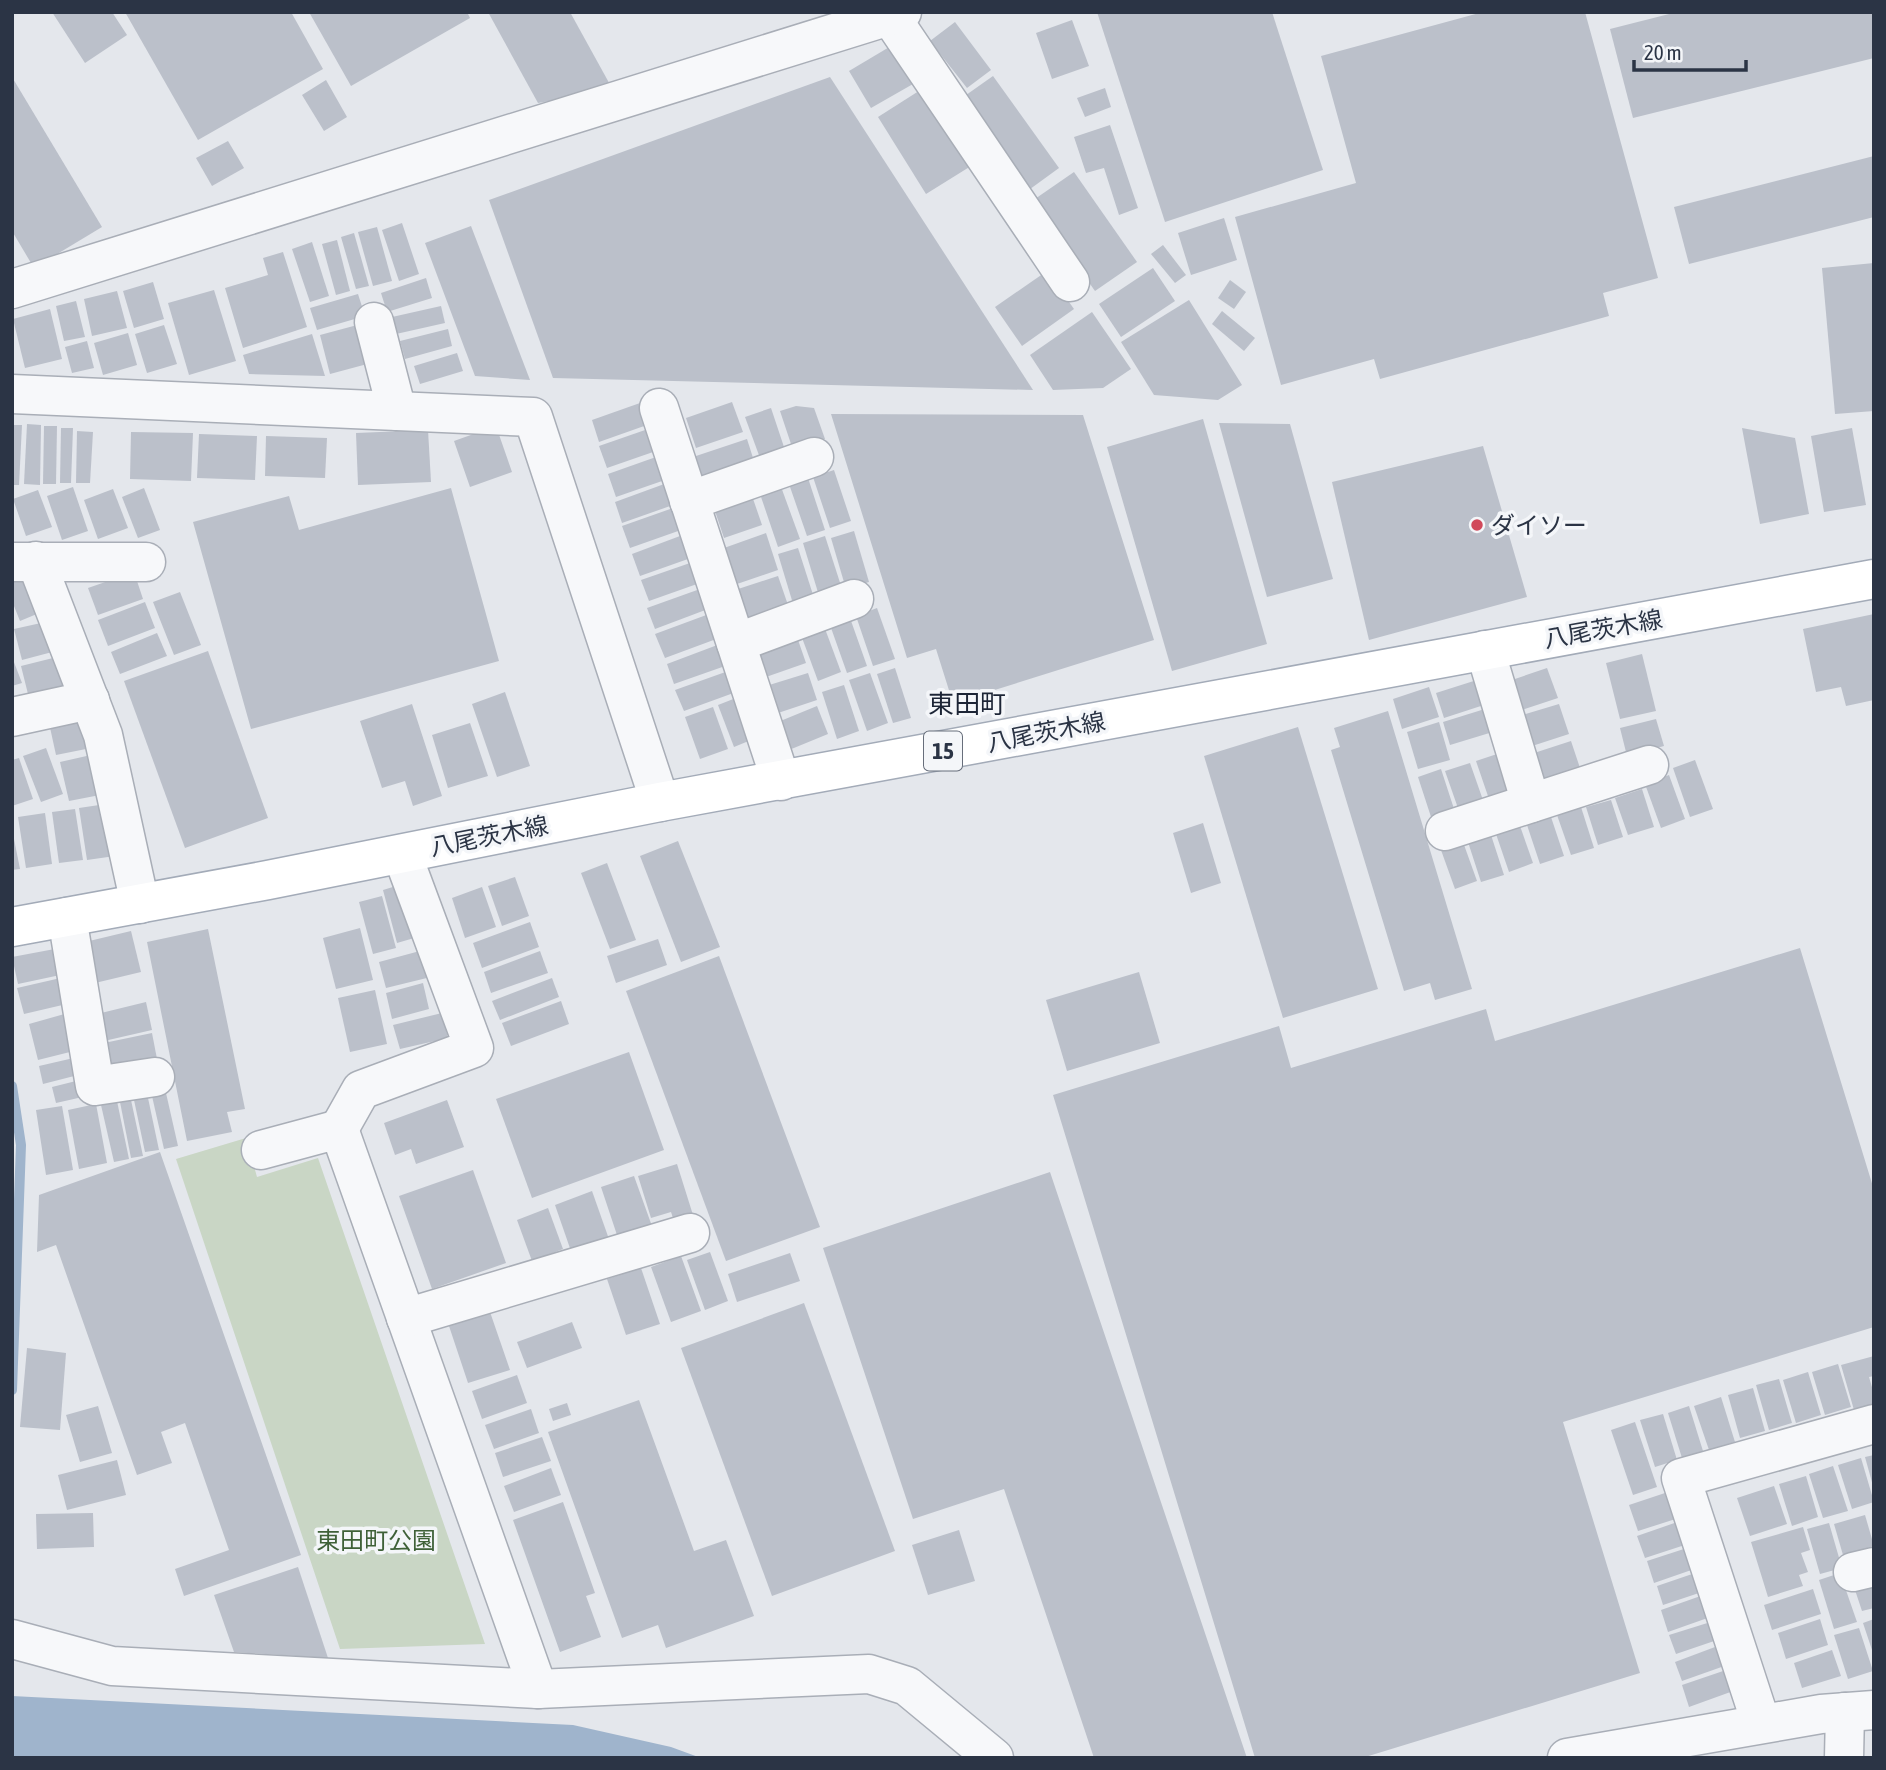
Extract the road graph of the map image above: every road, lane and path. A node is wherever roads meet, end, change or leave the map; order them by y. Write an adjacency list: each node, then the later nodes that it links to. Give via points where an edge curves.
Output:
1 (896, 14): 2 (street); 3 (street)
2 (1070, 282)
3 (12, 289)
4 (374, 322): 7 (street)
5 (12, 394): 7 (street)
6 (659, 408): 9 (street)
7 (397, 411): 20 (street, via 534,418)
8 (814, 457): 9 (street)
9 (689, 501): 14 (street)
10 (24, 561): 11 (street); 16 (street)
11 (146, 562)
12 (1874, 579): 15 (main road, 八尾茨木線 / 15)
13 (854, 599): 14 (street)
14 (736, 643): 19 (street)
15 (1485, 650): 19 (main road, 八尾茨木線 / 15); 21 (street)
16 (90, 700): 17 (street); 24 (street, via 103,735)
17 (12, 717)
18 (1649, 765): 21 (street)
19 (781, 781): 20 (main road, 八尾茨木線 / 15)
20 (660, 802): 23 (main road, 八尾茨木線 / 15)
21 (1531, 803): 22 (street)
22 (1445, 831)
23 (402, 854): 24 (main road, 八尾茨木線 / 15); 28 (street, via 474,1048 361,1090)
24 (140, 904): 25 (main road, 八尾茨木線 / 15)
25 (67, 917): 26 (main road, 八尾茨木線 / 15); 27 (street, via 95,1086)
26 (12, 928)
27 (155, 1077)
28 (339, 1129): 29 (street); 31 (street)
29 (261, 1150)
30 (690, 1233): 31 (street)
31 (406, 1318): 34 (street)
32 (1874, 1424): 36 (street, via 1681,1478)
33 (12, 1639): 34 (street, via 112,1666)
34 (538, 1689): 37 (street, via 869,1674 906,1686)
35 (1860, 1711): 36 (street); 39 (street)
36 (1761, 1723): 38 (street)
37 (994, 1758)
38 (1567, 1758)
39 (1844, 1758)

